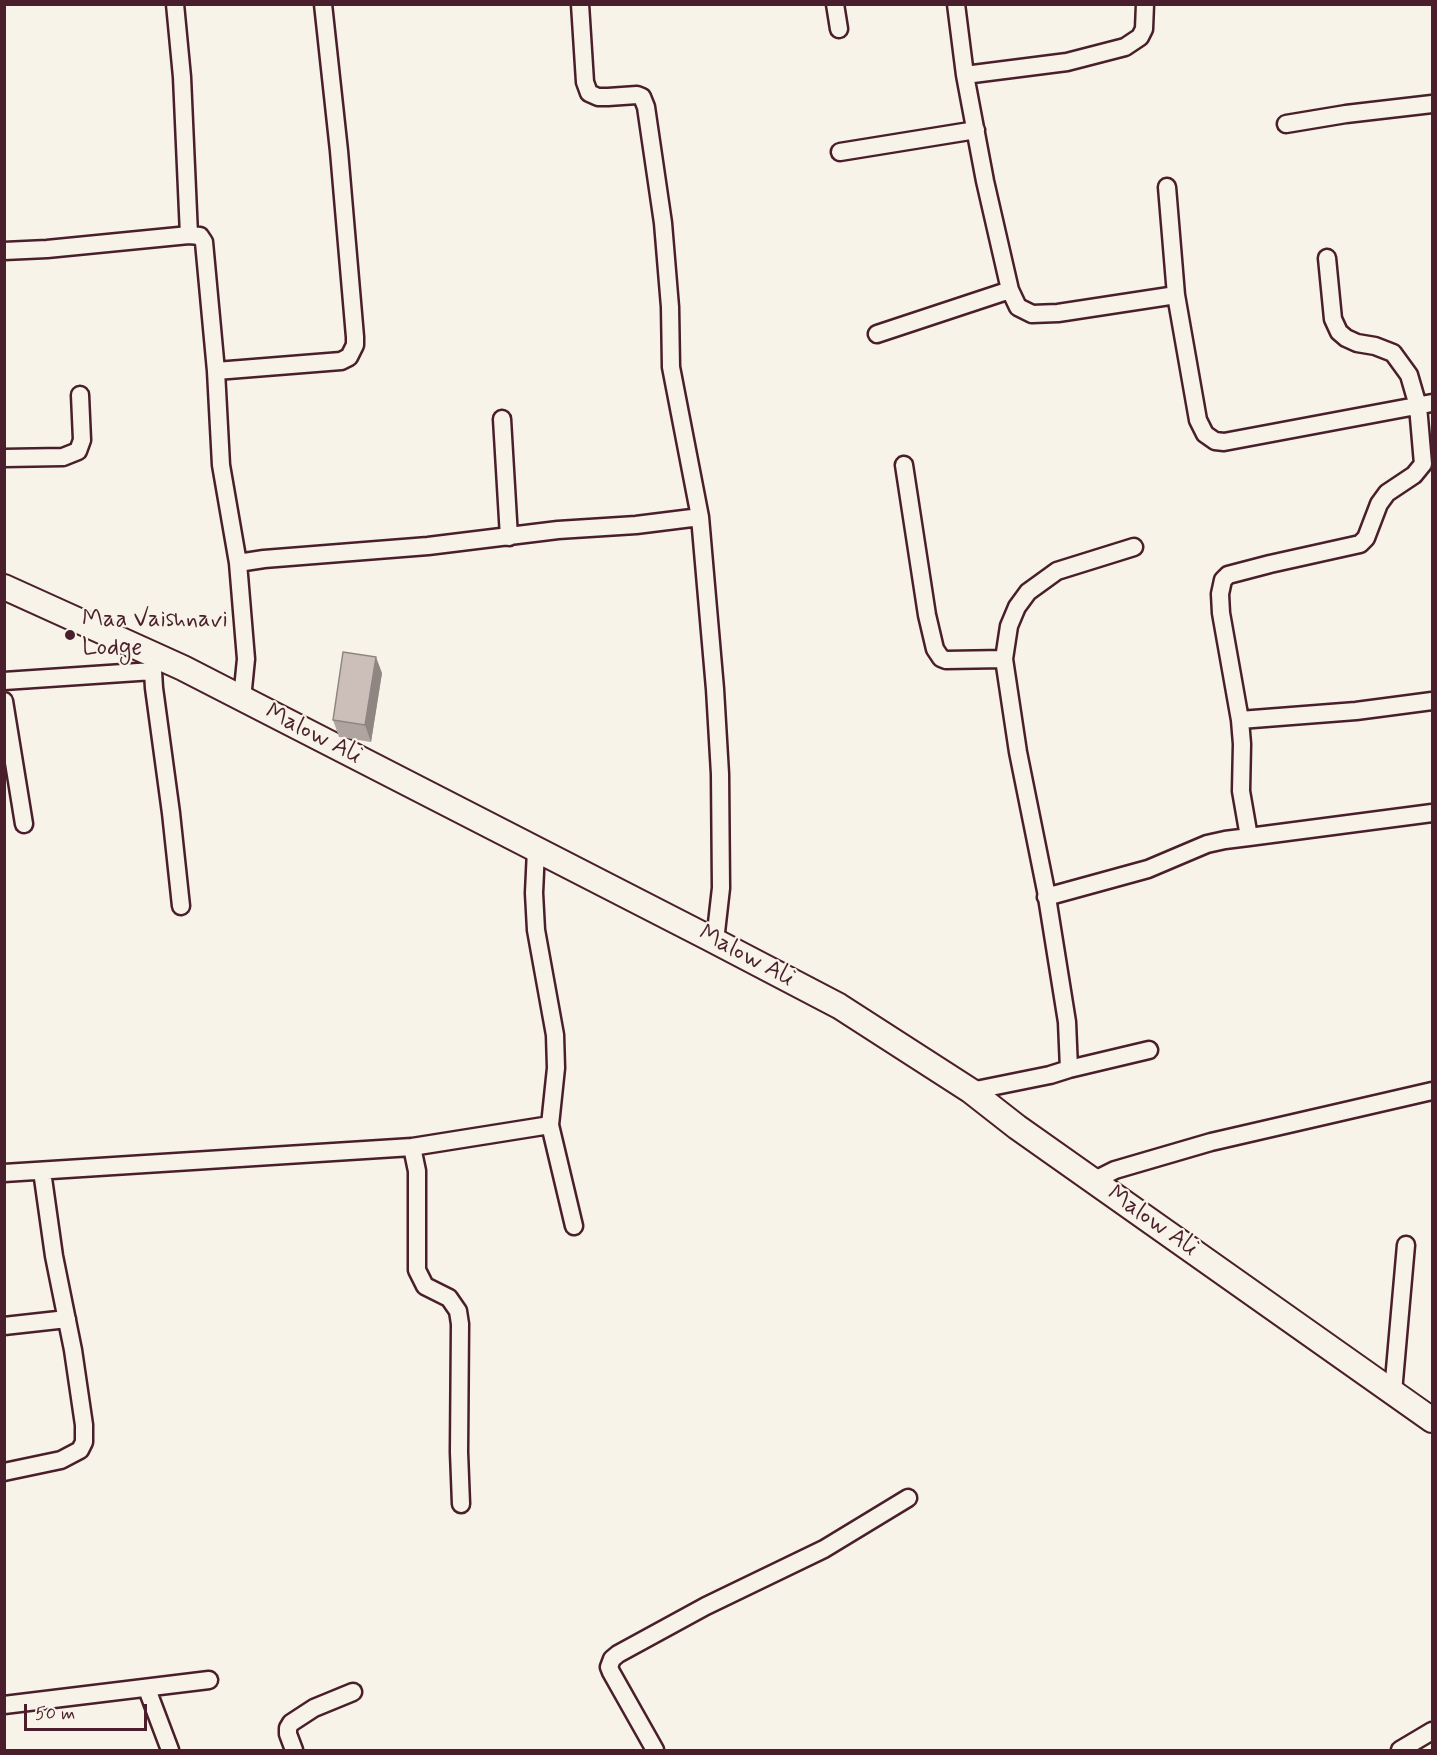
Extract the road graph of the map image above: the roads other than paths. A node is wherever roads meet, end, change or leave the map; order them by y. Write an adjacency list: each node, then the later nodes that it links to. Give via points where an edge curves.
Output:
1 (175, 4): 14 (street)
2 (323, 4): 20 (street, via 355,345 349,357 341,361)
3 (580, 4): 26 (street, via 589,93 608,98 638,95 646,107 663,224 671,367)
4 (835, 4): 7 (street)
5 (956, 4): 8 (street)
6 (1145, 4): 8 (street, via 1144,29 1140,37 1125,47 1067,62)
7 (839, 29)
8 (966, 75): 11 (street)
9 (1432, 104): 10 (street)
10 (1286, 124)
11 (976, 130): 12 (street); 17 (street)
12 (840, 152)
13 (1167, 188): 18 (street)
14 (189, 235): 15 (street); 20 (street, via 200,236 204,242)
15 (4, 251)
16 (1327, 258): 22 (street, via 1333,319 1339,332 1357,343 1393,353)
17 (1010, 290): 18 (street, via 1018,308 1032,314); 19 (street)
18 (1176, 295): 22 (street, via 1197,420 1205,434 1215,441)
19 (877, 334)
20 (216, 371): 29 (street, via 221,465)
21 (80, 395): 24 (street, via 82,440 78,451 63,457)
22 (1425, 405): 37 (street, via 1423,464 1387,493 1360,544 1228,575 1223,580 1221,613)
23 (502, 419): 27 (street)
24 (4, 458)
25 (904, 465): 31 (street, via 935,649 946,660)
26 (700, 517): 27 (street); 44 (street, via 720,774 721,888)
27 (510, 537): 29 (street)
28 (1134, 547): 31 (street, via 1057,571 1028,591 1009,626)
29 (238, 563): 34 (street, via 246,659)
30 (4, 587): 32 (street, Malow Ali)
31 (1004, 659): 42 (street)
32 (153, 663): 33 (street); 34 (street, Malow Ali); 43 (street)
33 (4, 681)
34 (242, 699): 41 (street, Malow Ali)
35 (4, 701): 39 (street)
36 (1432, 701): 37 (street)
37 (1240, 720): 40 (street, via 1241,791)
38 (1432, 813): 40 (street)
39 (24, 825)
40 (1249, 837): 42 (street, via 1207,844 1148,869)
41 (536, 850): 44 (street, Malow Ali); 49 (street, via 536,930 555,1035)
42 (1046, 897): 46 (street, via 1067,1022)
43 (181, 906)
44 (715, 941): 47 (street, Malow Ali, via 839,1006)
45 (1149, 1050): 46 (street)
46 (1069, 1069): 47 (street)
47 (971, 1091): 53 (street, Malow Ali)
48 (1432, 1091): 53 (street, via 1211,1142 1114,1170)
49 (550, 1125): 50 (street); 54 (street)
50 (412, 1147): 51 (street); 62 (street, via 417,1171 417,1270 425,1286 449,1298 458,1311 460,1324)
51 (42, 1171): 52 (street); 56 (street)
52 (4, 1173)
53 (1093, 1181): 58 (street, Malow Ali)
54 (574, 1226)
55 (1406, 1245): 58 (street)
56 (67, 1319): 57 (street); 60 (street, via 84,1442 80,1450 60,1460)
57 (4, 1326)
58 (1393, 1392): 59 (street, Malow Ali)
59 (1432, 1420)
60 (4, 1472)
61 (908, 1498): 70 (street, via 824,1549 706,1606 612,1659 610,1672)
62 (461, 1504)
63 (209, 1680): 64 (street)
64 (147, 1689): 66 (street); 68 (street)
65 (353, 1692): 69 (street, via 314,1707 291,1723 288,1734)
66 (4, 1705)
67 (1432, 1731): 71 (street)
68 (170, 1750)
69 (294, 1750)
70 (655, 1750)
71 (1400, 1750)

